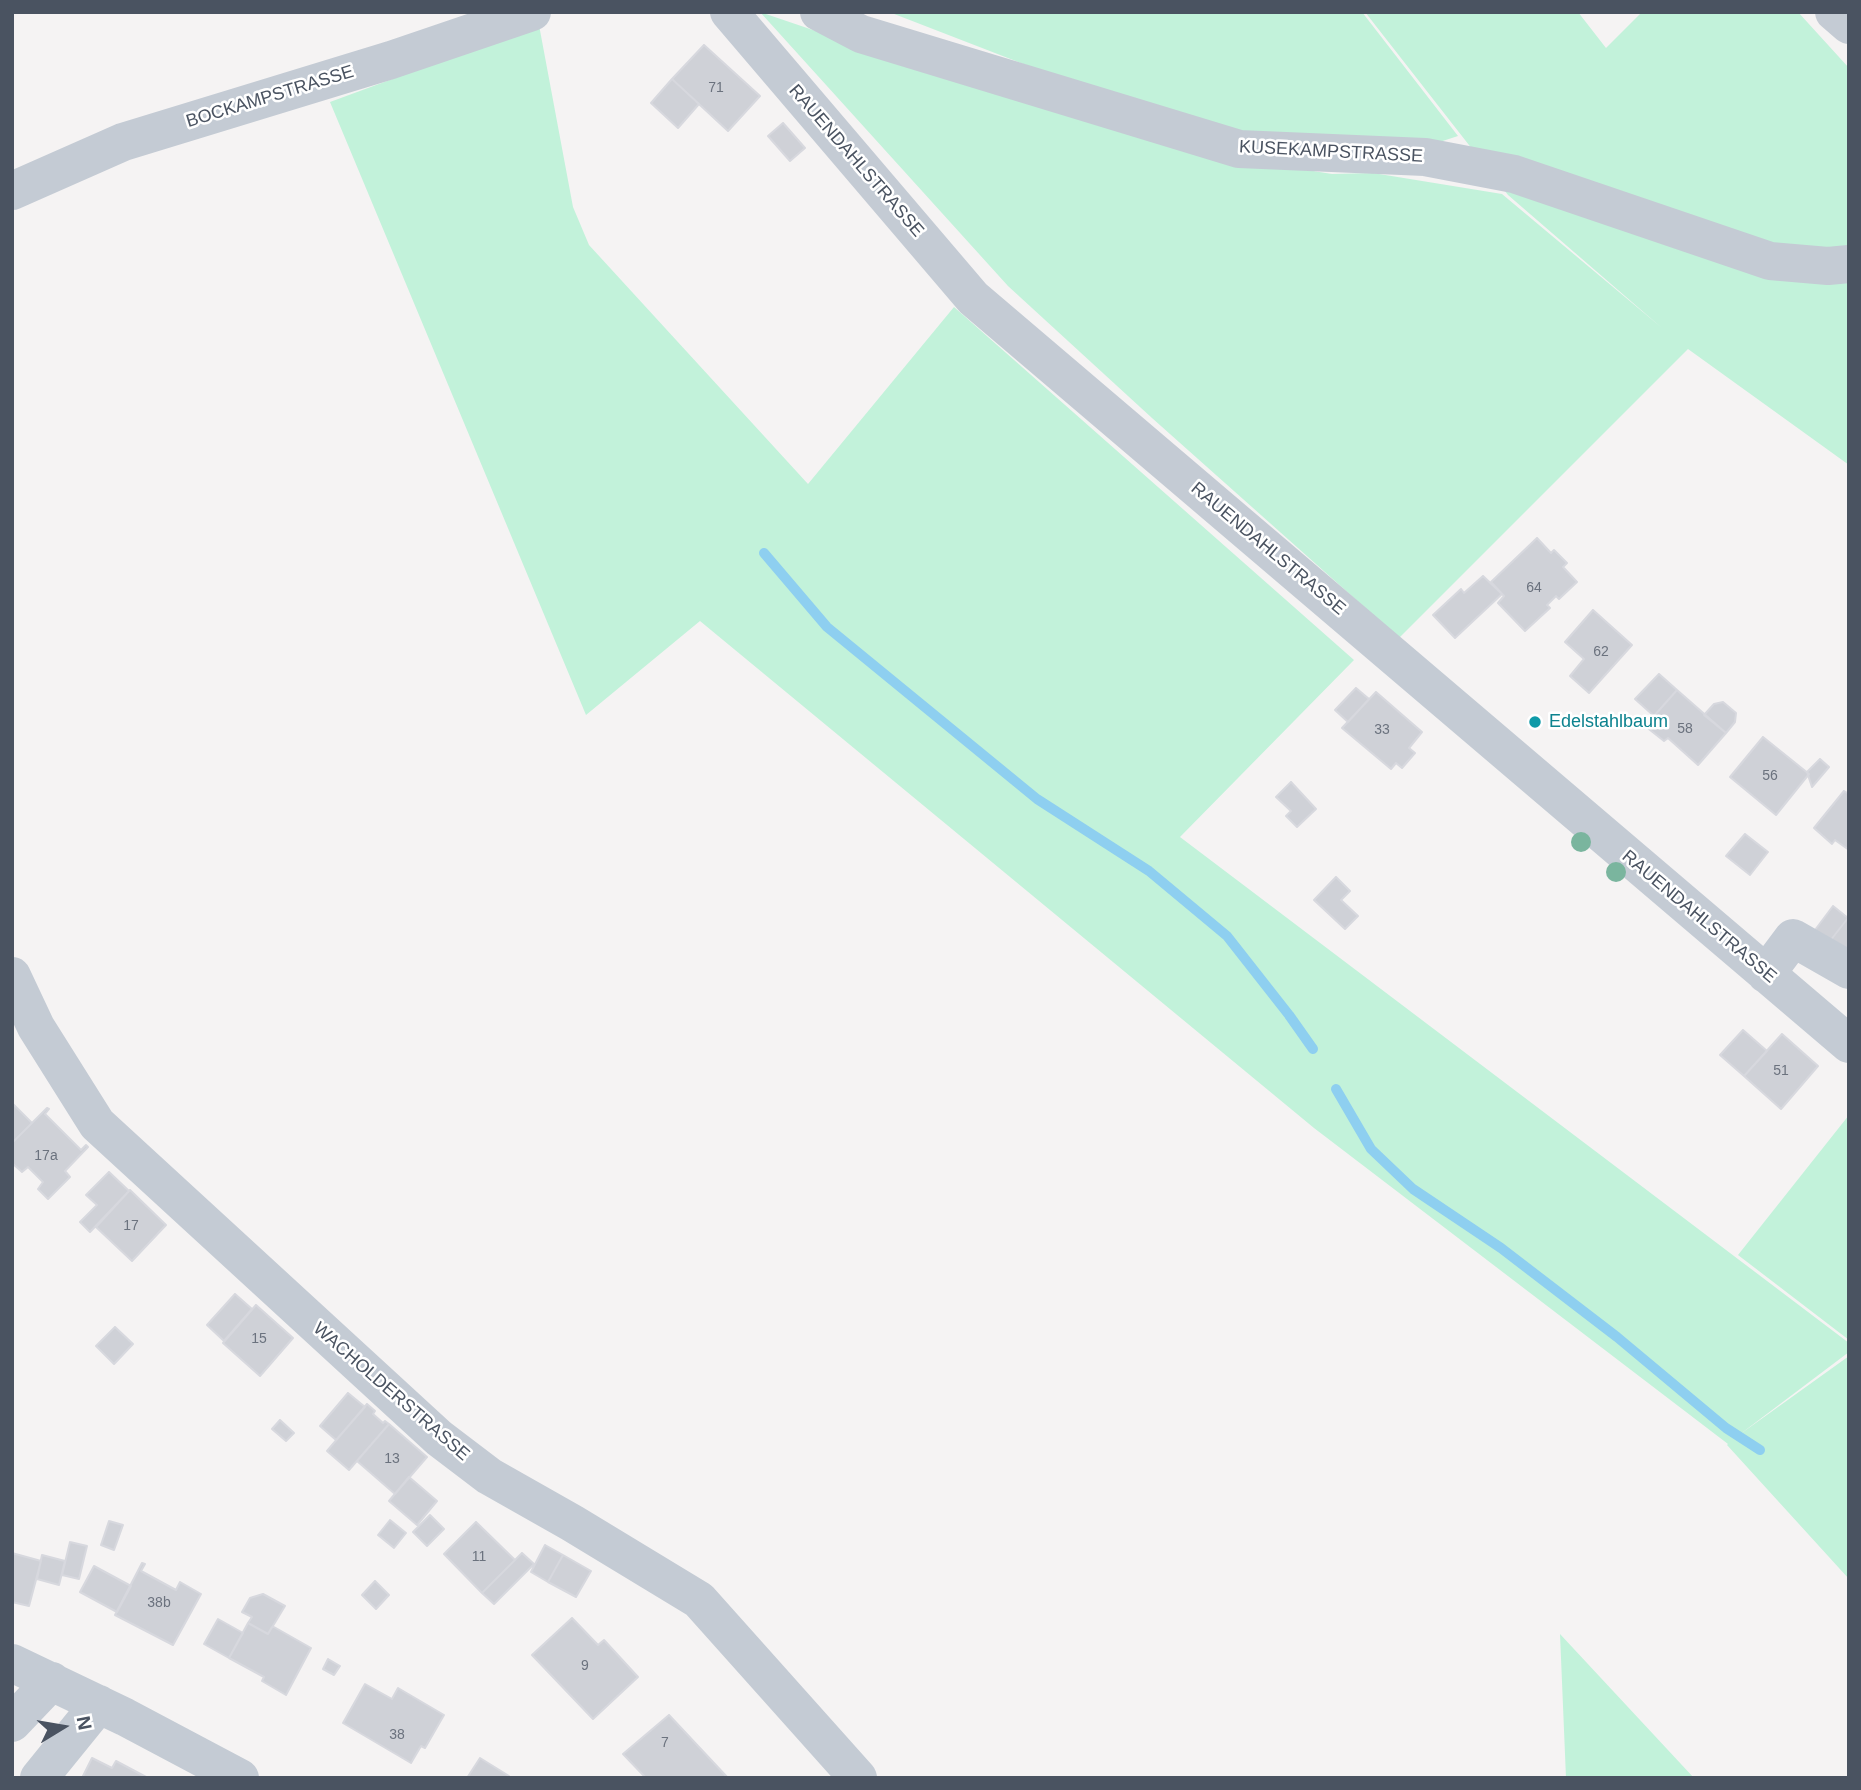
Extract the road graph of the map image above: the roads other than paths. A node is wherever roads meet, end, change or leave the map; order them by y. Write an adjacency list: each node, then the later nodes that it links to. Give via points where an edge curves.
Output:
1 (532, 12): 6 (street, BOCKAMPSTRASSE, via 122,142)
2 (729, 12): 9 (street, RAUENDAHLSTRASSE, via 974,298)
3 (819, 12): 7 (street, KUSEKAMPSTRASSE, via 861,34 1240,149 1425,157 1514,174 1770,261)
4 (1834, 12): 5 (street)
5 (1849, 25)
6 (12, 191)
7 (1849, 264)
8 (1849, 970): 9 (street, via 1793,938)
9 (1766, 974): 11 (street, RAUENDAHLSTRASSE)
10 (12, 976): 18 (street, WACHOLDERSTRASSE, via 36,1027 97,1124 439,1438 489,1476 699,1601)
11 (1849, 1044)
12 (12, 1663): 13 (street)
13 (52, 1681): 14 (street); 15 (street)
14 (99, 1704): 16 (street); 17 (street)
15 (12, 1723)
16 (39, 1778)
17 (240, 1778)
18 (858, 1778)

